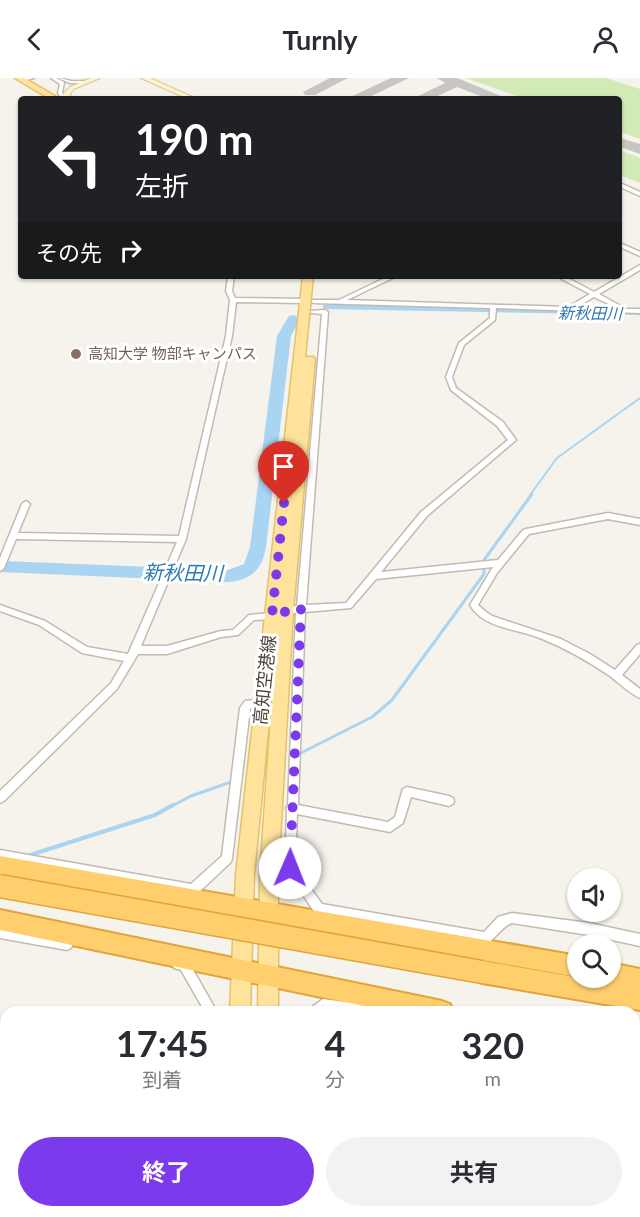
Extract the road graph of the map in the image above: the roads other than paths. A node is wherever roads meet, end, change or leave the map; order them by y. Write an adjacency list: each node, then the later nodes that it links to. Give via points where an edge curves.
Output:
1 (32, 78): 6 (street)
2 (53, 78): 9 (street, via 62,83)
3 (60, 78): 7 (street)
4 (97, 78): 7 (street)
5 (144, 78): 11 (street)
6 (22, 79): 8 (main road)
7 (86, 82): 10 (street, via 69,89)
8 (51, 96)
9 (63, 96)
10 (66, 96)
11 (187, 96)
12 (622, 186): 13 (street)
13 (640, 194)
14 (622, 246): 15 (street)
15 (640, 254)
16 (640, 267): 17 (street)
17 (622, 278)
18 (231, 279): 27 (street)
19 (308, 279): 29 (main road, 高知空港線)
20 (317, 279): 29 (main road, 高知空港線)
21 (381, 279): 25 (street)
22 (389, 279): 25 (street)
23 (565, 279): 26 (street)
24 (620, 279): 26 (street)
25 (385, 281): 28 (street)
26 (595, 294): 31 (street); 32 (street)
27 (233, 300): 29 (street); 37 (street, via 229,336)
28 (338, 301): 29 (street); 30 (street)
29 (311, 305): 42 (main road, 高知空港線); 42 (street, via 325,312)
30 (493, 309): 31 (street); 40 (street, via 493,320 461,344 449,377 453,389 500,424 512,440 424,514)
31 (569, 309): 32 (street)
32 (627, 311): 33 (street)
33 (640, 311)
34 (26, 504): 36 (street)
35 (640, 522): 38 (street, via 608,516 531,530)
36 (14, 536): 37 (street); 39 (street)
37 (182, 539): 44 (street)
38 (500, 563): 40 (street); 45 (street, via 474,605 476,610 500,623 573,648)
39 (0, 568)
40 (373, 576): 42 (street, via 348,606)
41 (0, 608): 44 (street, via 42,623 85,650)
42 (286, 611): 44 (street, via 252,618 235,633); 47 (main road, 高知空港線); 50 (street); 55 (main road, 高知空港線)
43 (640, 648): 45 (street)
44 (132, 654): 48 (street, via 114,686)
45 (616, 675): 46 (street)
46 (640, 694)
47 (263, 703): 51 (street, via 248,704 245,708 227,858 193,890); 54 (main road, 高知空港線)
48 (0, 798)
49 (449, 801): 50 (street, via 407,792 399,820 390,827)
50 (291, 807): 58 (street, via 290,868 319,909 486,938 502,921 512,918)
51 (0, 855)
52 (0, 865): 54 (highway)
53 (0, 886): 64 (highway, bridge)
54 (242, 908): 55 (highway); 60 (main road, 高知空港線)
55 (268, 912): 59 (highway); 61 (main road, 高知空港線)
56 (0, 920): 60 (highway)
57 (0, 932): 65 (street, via 184,965)
58 (640, 940)
59 (567, 965)
60 (241, 970): 61 (highway); 66 (main road, 高知空港線)
61 (269, 975): 67 (main road, 高知空港線); 68 (highway)
62 (621, 976): 63 (highway)
63 (640, 980)
64 (640, 999)
65 (208, 1006)
66 (240, 1006)
67 (268, 1006)
68 (412, 1006)

